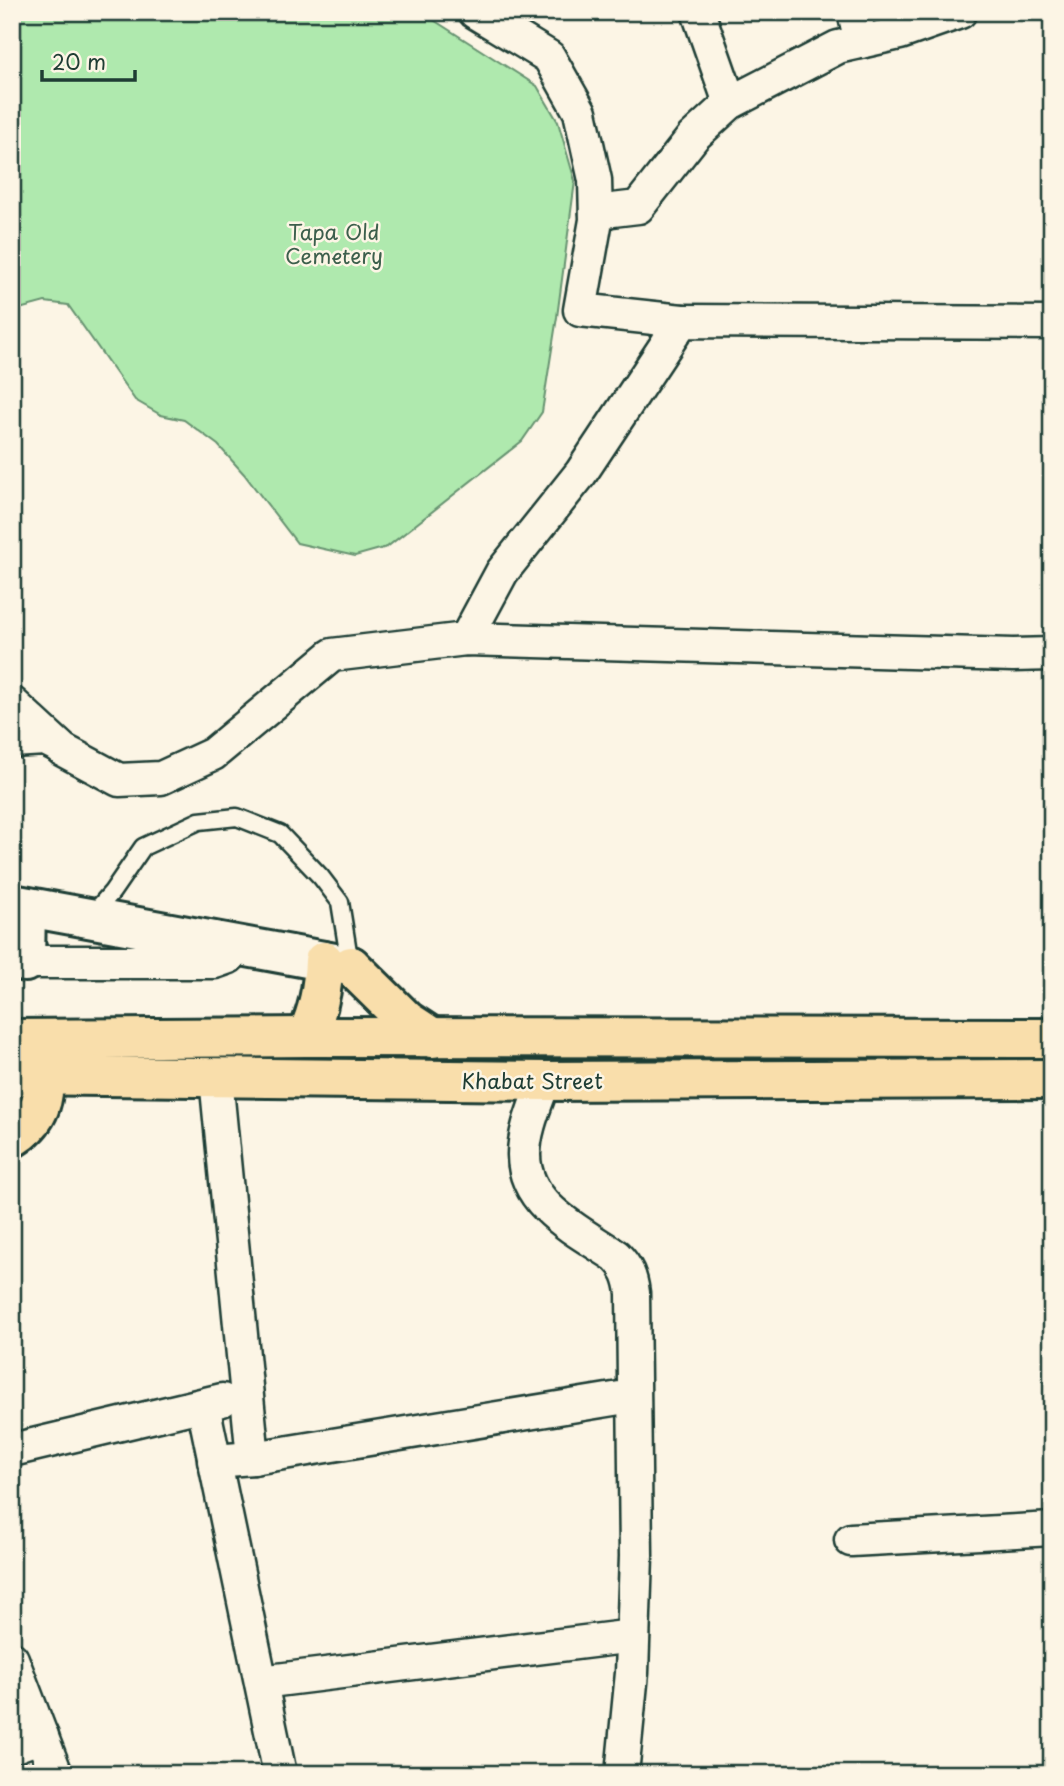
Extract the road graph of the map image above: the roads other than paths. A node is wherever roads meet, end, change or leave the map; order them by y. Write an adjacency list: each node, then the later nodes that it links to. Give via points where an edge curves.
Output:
1 (475, 12): 6 (street, via 549,57 580,112 595,180)
2 (698, 12): 5 (street)
3 (960, 12): 4 (street, via 900,33)
4 (858, 27): 5 (street, via 838,47)
5 (730, 103): 6 (street, via 693,136 638,207)
6 (596, 212): 7 (street, via 580,310)
7 (682, 321): 8 (street); 9 (street, via 582,473 502,572)
8 (1052, 323)
9 (466, 639): 10 (street); 13 (street, via 332,655 213,754 161,778 119,780)
10 (1052, 654)
11 (12, 703): 13 (street)
12 (12, 741): 13 (street)
13 (57, 744)
14 (19, 905): 15 (main road); 17 (main road)
15 (90, 918): 16 (main road); 18 (lane, via 143,847 199,821 237,817 280,834 340,902)
16 (239, 945): 17 (street, via 229,957 215,962); 18 (main road)
17 (19, 962)
18 (337, 964): 19 (main road, via 323,982); 20 (main road)
19 (306, 1037): 20 (main road, Khabat Street); 22 (main road, Khabat Street)
20 (433, 1038): 21 (main road, Khabat Street)
21 (1052, 1038)
22 (27, 1057): 23 (main road, Khabat Street); 26 (main road, via 44,1088 38,1113)
23 (216, 1078): 25 (main road, Khabat Street); 27 (street)
24 (1052, 1079): 25 (main road, Khabat Street)
25 (544, 1081): 28 (street, via 527,1135 525,1169 551,1213 616,1256 631,1277)
26 (12, 1138)
27 (247, 1394): 29 (street); 31 (street)
28 (632, 1396): 31 (street); 35 (street)
29 (203, 1405): 30 (street); 32 (street)
30 (12, 1450)
31 (253, 1458): 32 (street)
32 (214, 1461): 37 (street)
33 (1052, 1529): 34 (street)
34 (851, 1540)
35 (633, 1636): 37 (street); 42 (street)
36 (12, 1659): 38 (street)
37 (261, 1682): 41 (street)
38 (42, 1736): 39 (street); 40 (street)
39 (12, 1747)
40 (56, 1774)
41 (280, 1774)
42 (622, 1774)

